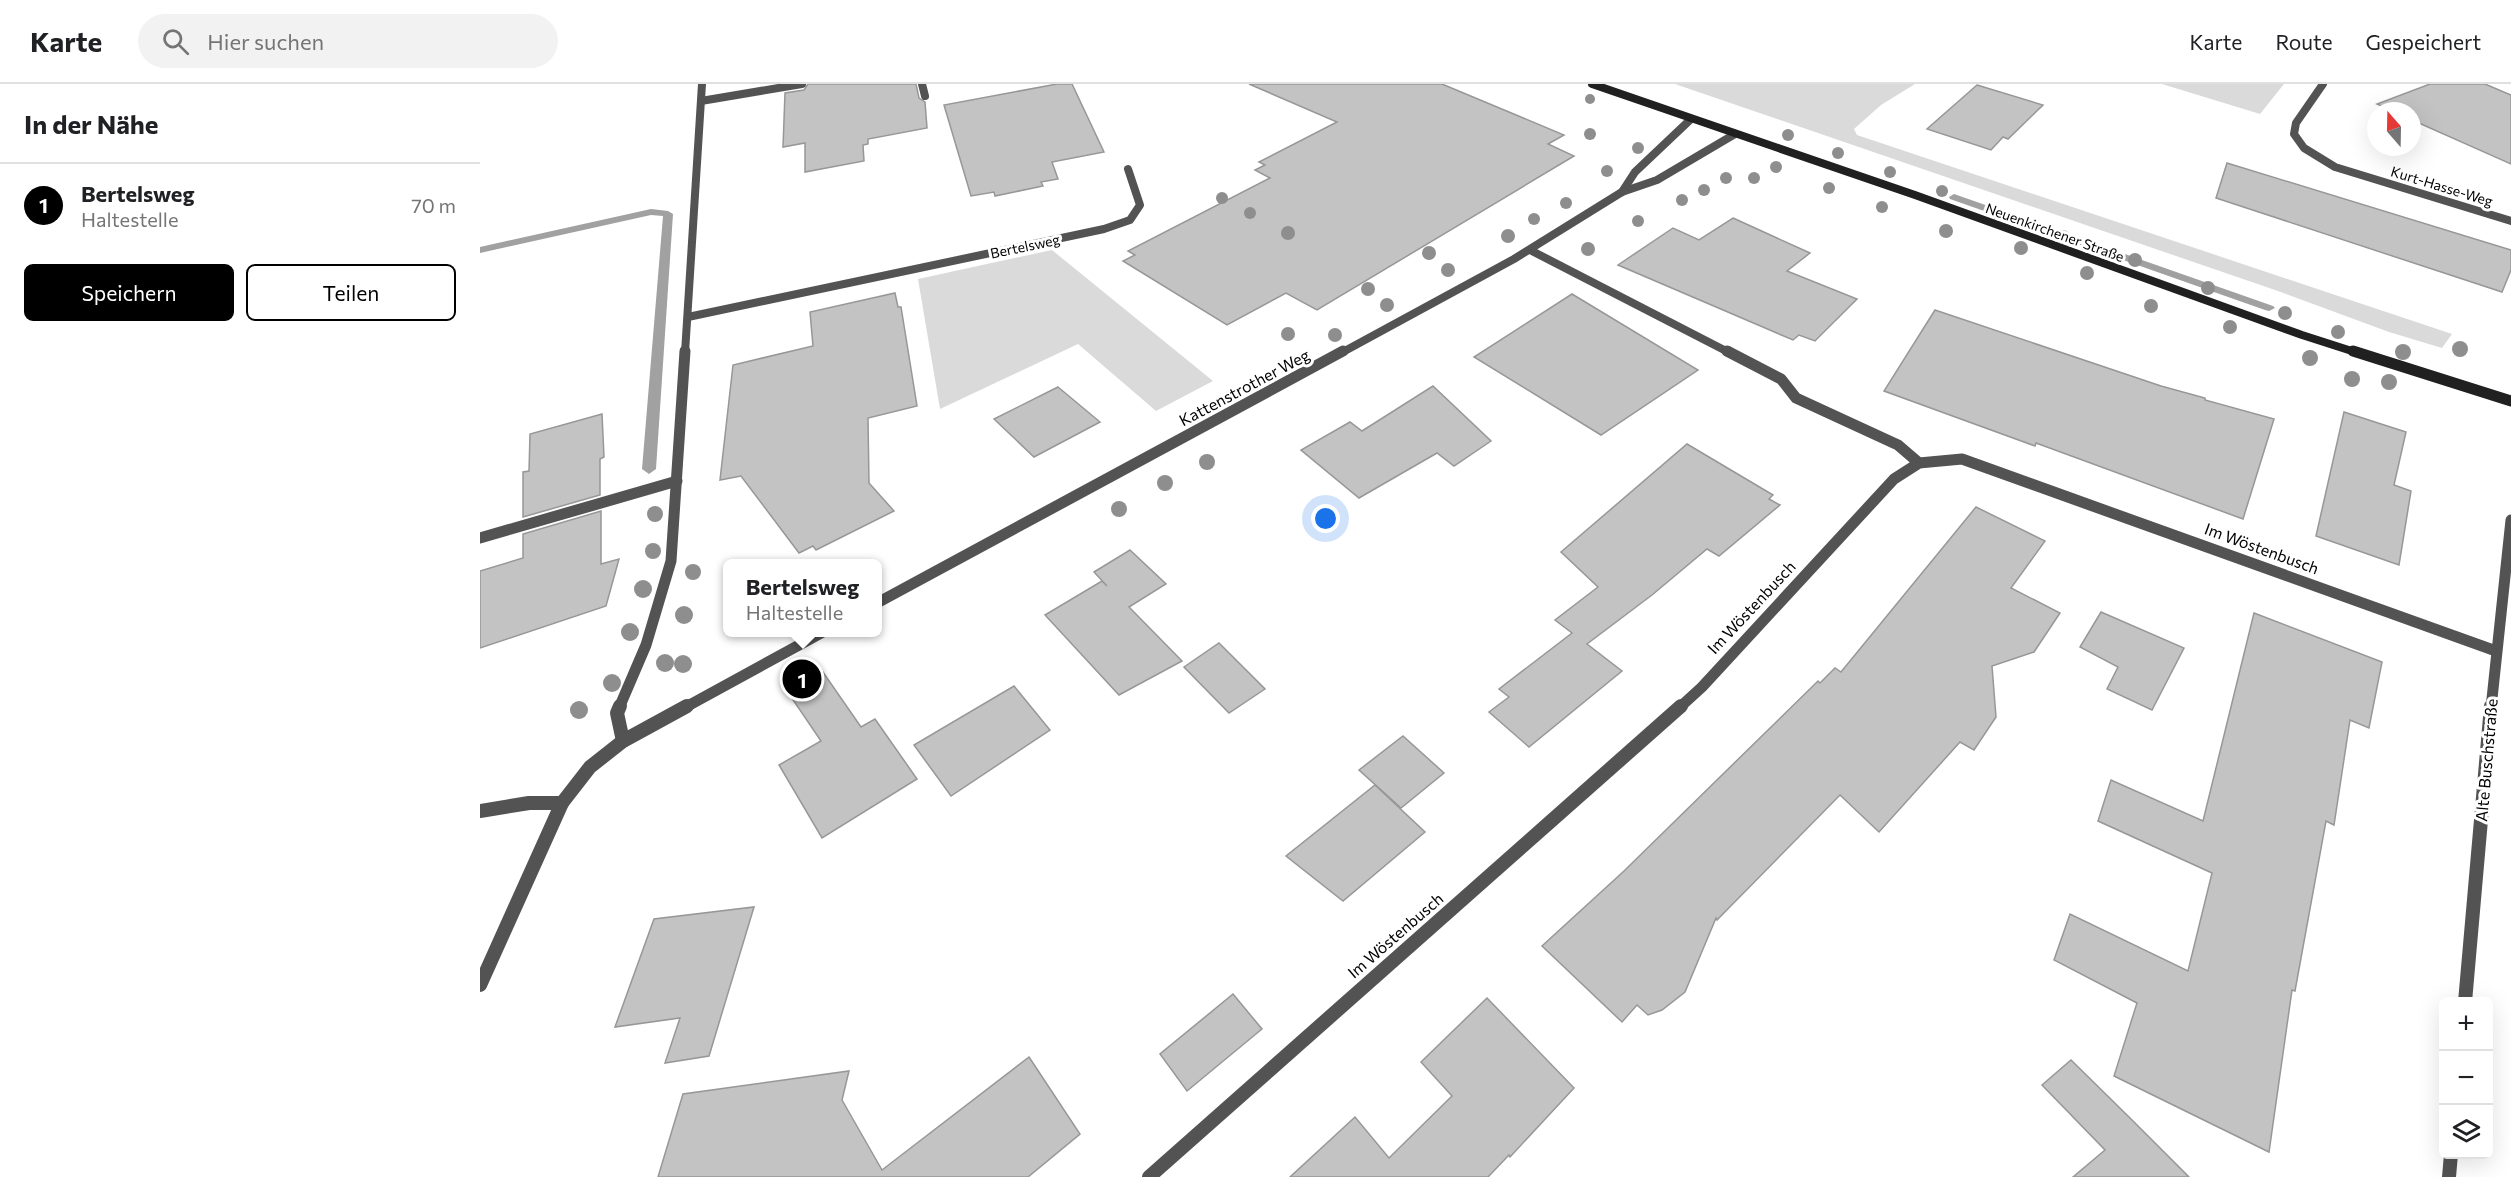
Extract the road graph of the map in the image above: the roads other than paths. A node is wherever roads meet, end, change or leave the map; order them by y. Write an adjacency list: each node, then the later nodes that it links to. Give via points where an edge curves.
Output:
1 (702, 84): 7 (street)
2 (801, 84): 7 (street)
3 (922, 84): 6 (street)
4 (1592, 84): 8 (main road, Neuenkirchener Straße)
5 (2323, 84): 12 (street, Kurt-Hasse-Weg, via 2296,123 2294,134 2304,148 2336,167)
6 (925, 96)
7 (701, 101): 14 (street)
8 (1691, 119): 9 (main road, Neuenkirchener Straße); 11 (street, Kattenstrother Weg, via 1635,172)
9 (1735, 134): 11 (street, Kattenstrother Weg, via 1657,180); 15 (main road, Neuenkirchener Straße, via 2302,335)
10 (1128, 169): 14 (street, Bertelsweg, via 1140,205 1130,220 1104,229)
11 (1622, 192): 13 (street, Kattenstrother Weg)
12 (2511, 221)
13 (1530, 250): 16 (street, via 1781,380 1796,398 1898,445); 20 (street, Kattenstrother Weg)
14 (688, 317): 17 (street)
15 (2511, 401)
16 (1919, 463): 22 (street, Im Wöstenbusch, via 1962,459); 29 (street, Im Wöstenbusch, via 1894,479 1702,687)
17 (676, 481): 19 (street); 23 (street, via 671,561 646,645 617,713)
18 (2511, 520): 22 (street, Alte Buschstraße)
19 (480, 538)
20 (882, 600)
21 (816, 637): 23 (street)
22 (2496, 651): 27 (street, Alte Buschstraße)
23 (623, 741): 24 (street, via 590,767)
24 (562, 803): 25 (street, via 529,803); 26 (street)
25 (480, 811)
26 (480, 985)
27 (2465, 997)
28 (2451, 1159): 30 (street)
29 (1149, 1177)
30 (2449, 1177)

